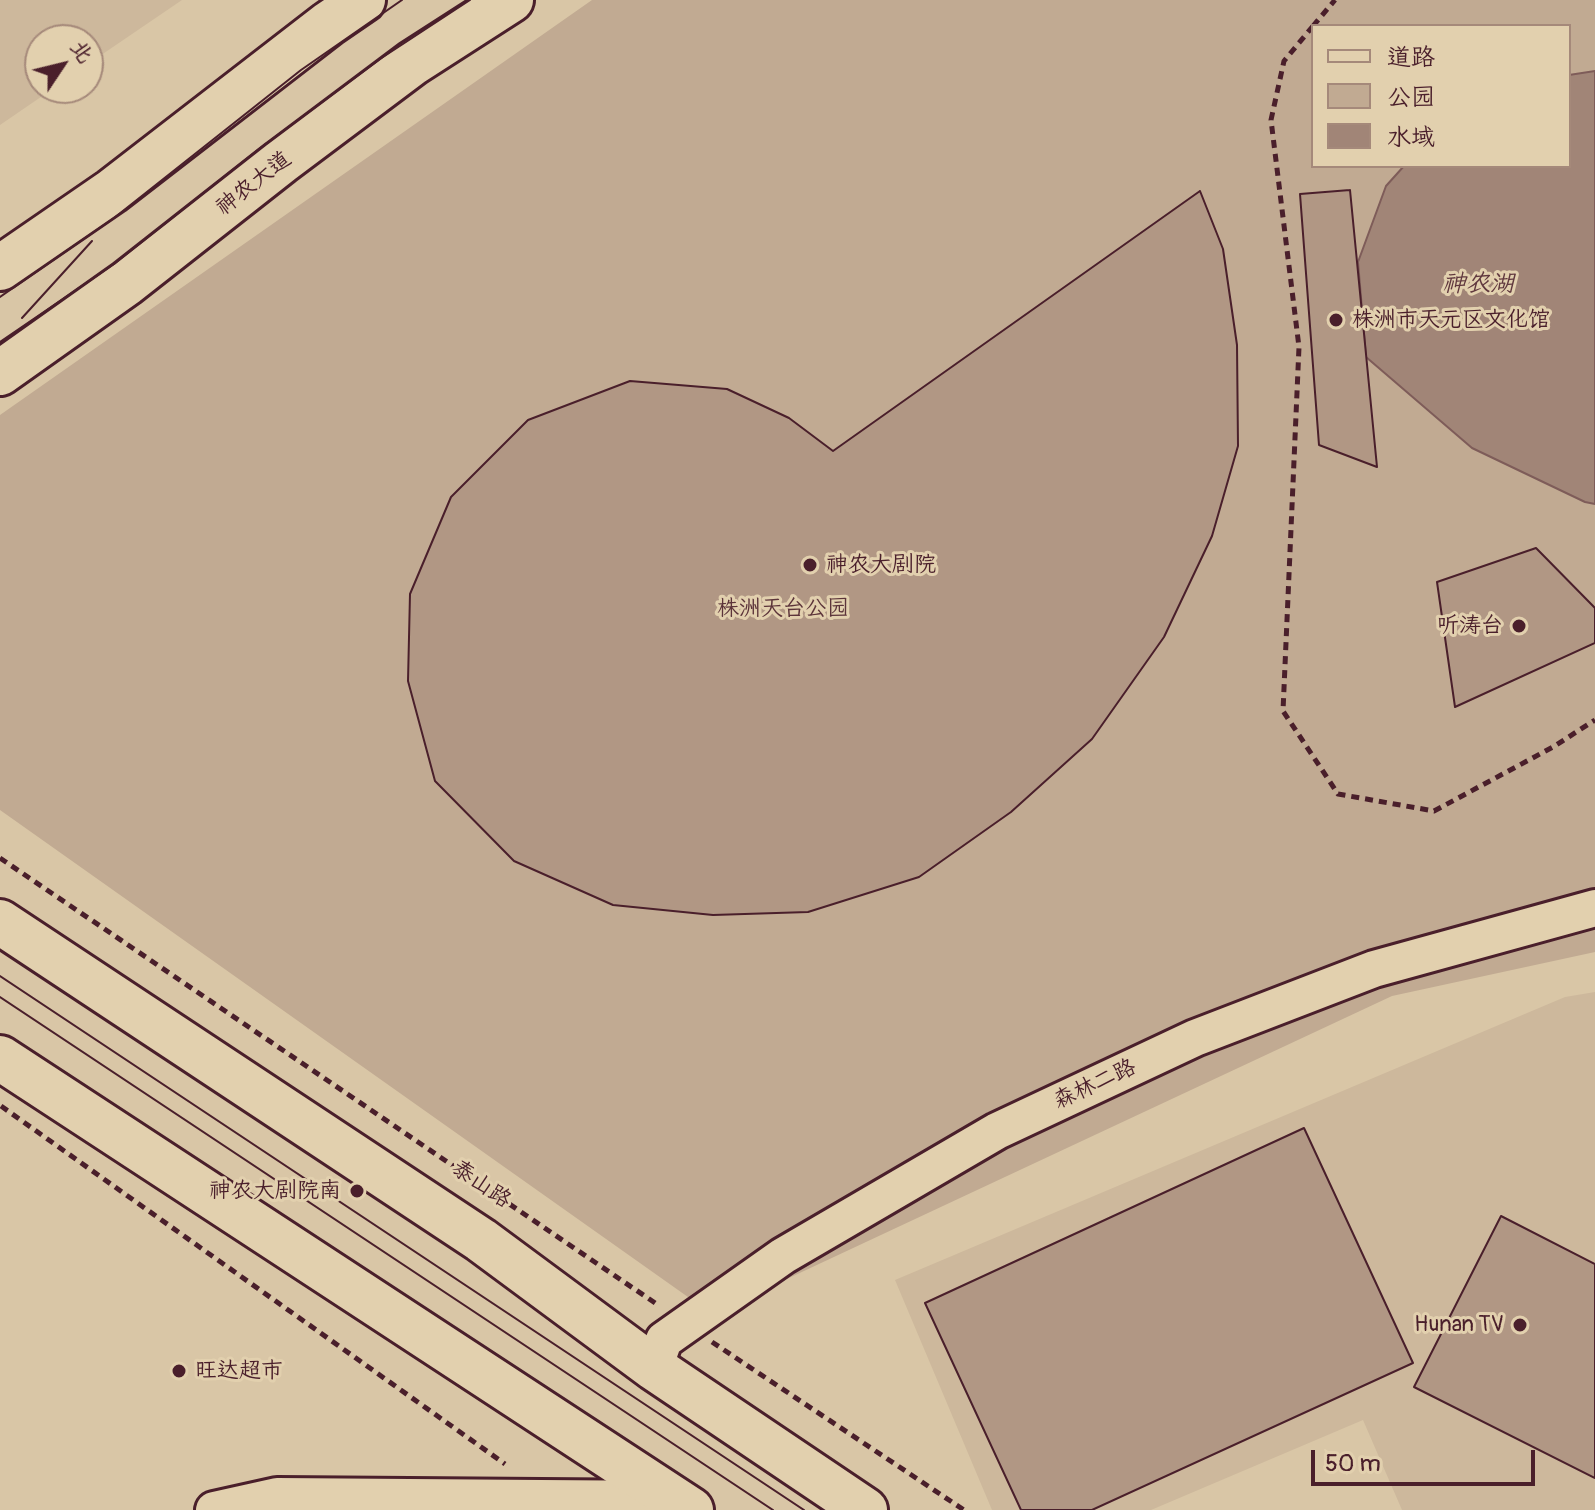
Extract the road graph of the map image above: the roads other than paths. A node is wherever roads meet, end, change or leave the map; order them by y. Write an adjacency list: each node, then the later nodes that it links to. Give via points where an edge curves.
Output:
1 (363, 0): 3 (main road, via 112,191)
2 (511, 0): 4 (main road, 神农大道, via 413,63 127,283)
3 (0, 268)
4 (0, 373)
5 (1595, 908): 8 (street, 森林二路, via 1374,969 1195,1038 997,1131 783,1256 664,1340)
6 (0, 922): 8 (main road, 泰山路, via 481,1240)
7 (0, 1058): 9 (main road)
8 (654, 1368): 11 (main road, 泰山路)
9 (683, 1504): 10 (street, via 277,1496)
10 (214, 1510)
11 (865, 1510)

